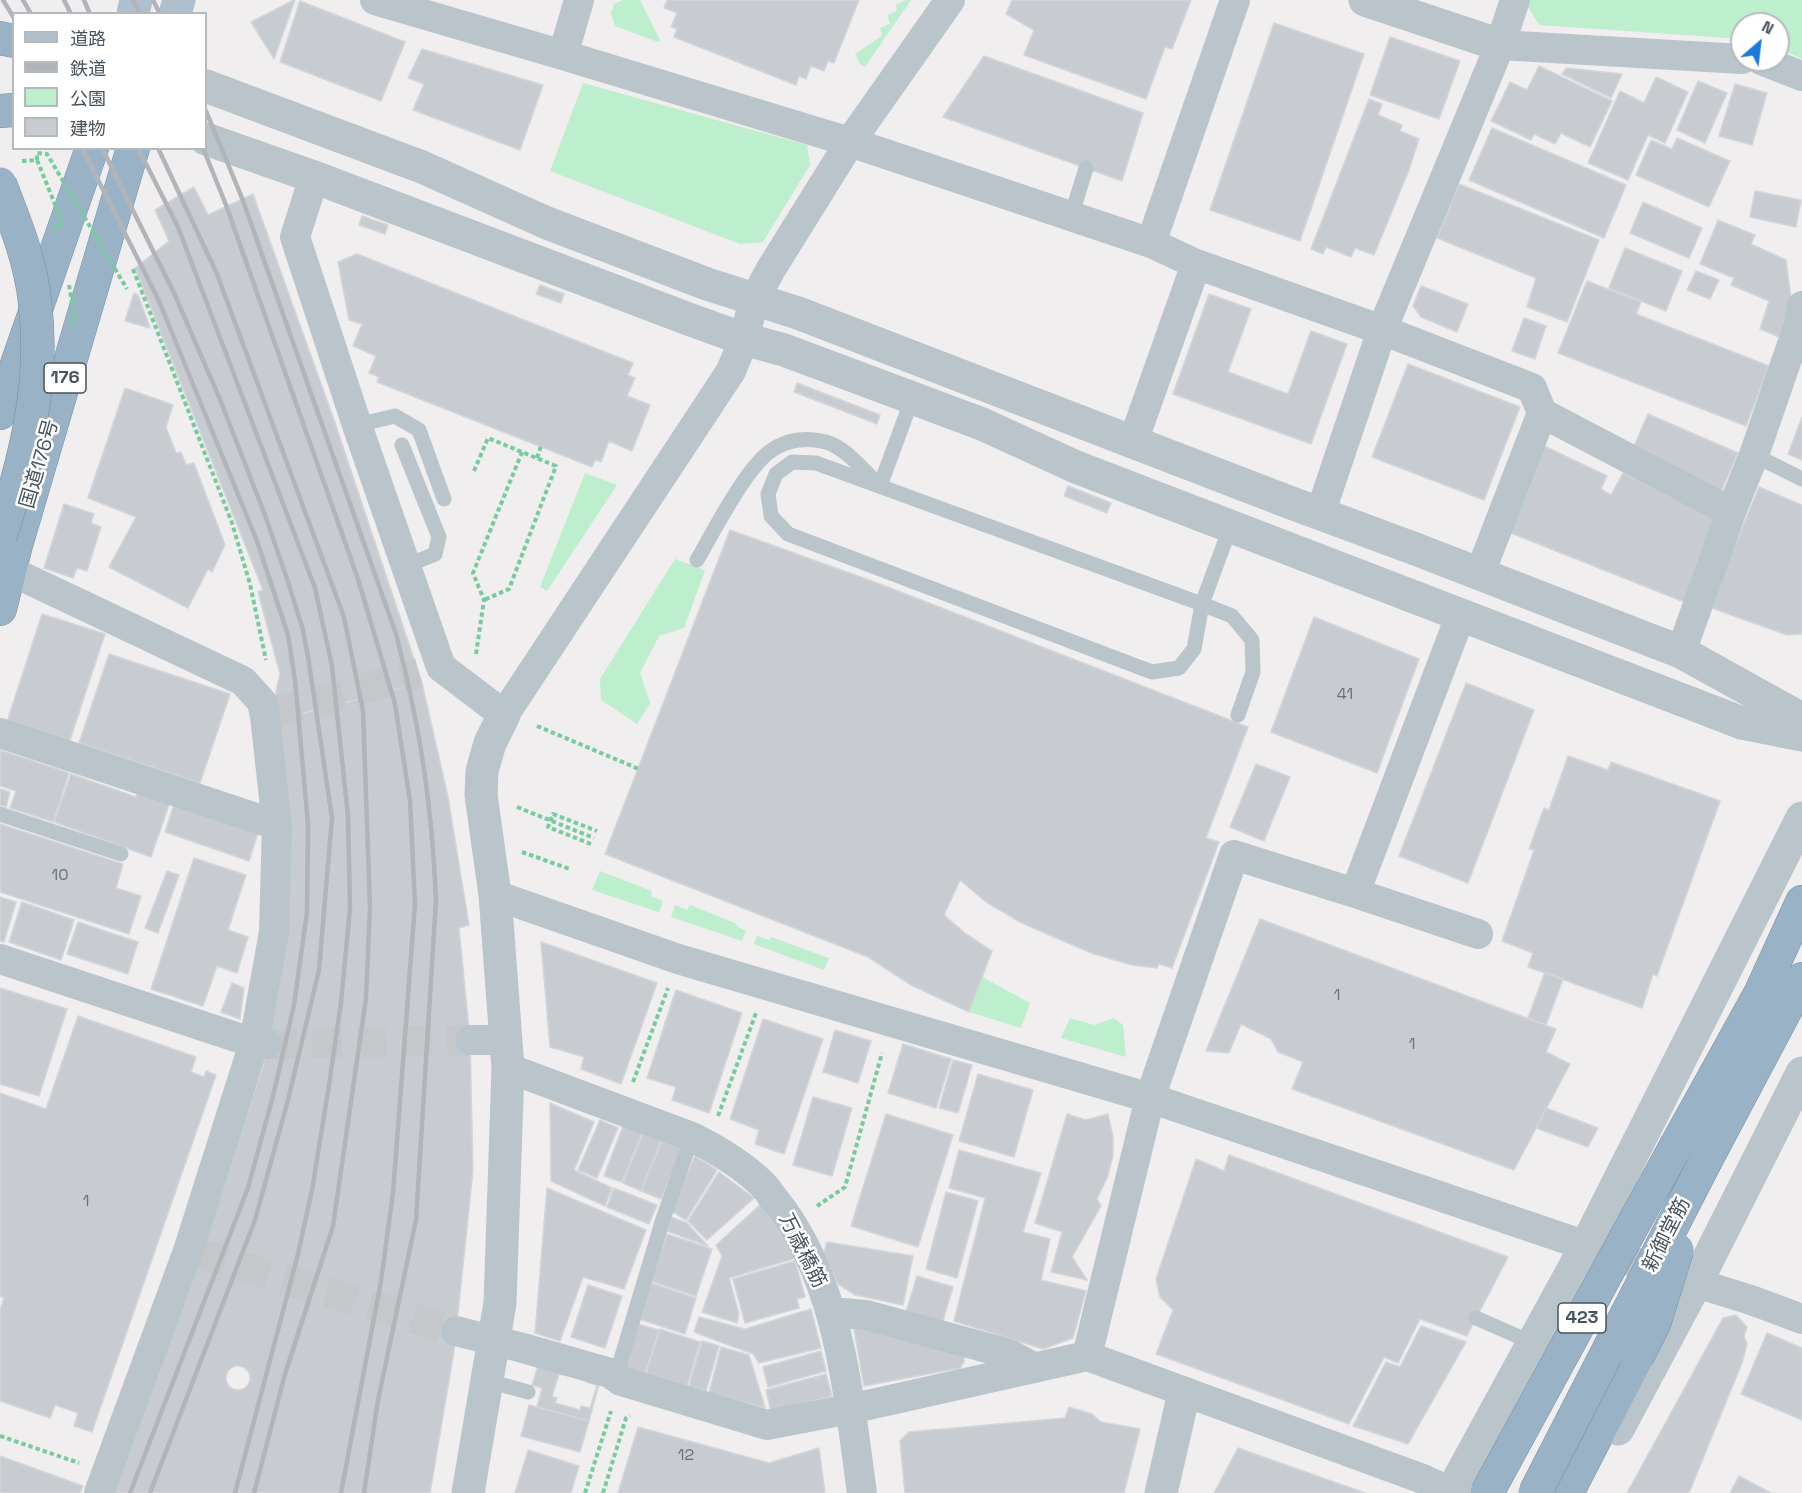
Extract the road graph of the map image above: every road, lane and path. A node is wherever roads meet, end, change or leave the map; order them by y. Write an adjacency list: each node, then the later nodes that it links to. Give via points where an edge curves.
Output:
1 (375, 0): 8 (street)
2 (579, 0): 8 (street)
3 (950, 0): 12 (street)
4 (1235, 0): 21 (street)
5 (1365, 0): 7 (street)
6 (1515, 0): 7 (street)
7 (1500, 45): 9 (street); 27 (street)
8 (563, 55): 12 (street)
9 (1730, 58)
10 (207, 86): 25 (street, via 422,168 558,227)
11 (207, 139): 18 (street)
12 (850, 142): 19 (street); 25 (street)
13 (91, 150): 30 (highway, 176)
14 (132, 150): 49 (highway, 国道176号 / 176, via 16,545)
15 (37, 160): 17 (path, bridge); 20 (path, bridge); 24 (path, bridge, via 37,153 47,154)
16 (1086, 168): 19 (lane)
17 (9, 173): 46 (highway, 国道176号 / 176, bridge, via 35,302 38,352 34,412)
18 (314, 177): 28 (street); 32 (street, via 295,237)
19 (1071, 216): 21 (street)
20 (63, 224)
21 (1151, 243): 22 (street)
22 (1196, 264): 27 (street); 33 (street)
23 (133, 269): 57 (path, via 232,523 265,648)
24 (127, 289)
25 (754, 300): 28 (street); 33 (street, via 798,313)
26 (1802, 306): 37 (street)
27 (1382, 330): 31 (street, via 1532,388); 44 (street)
28 (744, 339): 29 (street, via 784,350); 58 (street, via 731,371)
29 (912, 399): 41 (lane); 45 (street, via 982,424 1076,468)
30 (0, 413)
31 (1542, 413): 43 (street); 50 (street)
32 (357, 425): 42 (lane, via 395,416 419,430); 48 (street)
33 (1133, 442): 44 (street)
34 (402, 445): 48 (lane, via 439,537 435,554)
35 (541, 446): 38 (path)
36 (522, 452): 38 (path); 39 (path, via 488,438); 51 (path, via 473,573)
37 (1754, 455): 40 (lane); 43 (street)
38 (537, 458): 51 (path, via 556,466 509,589)
39 (474, 471)
40 (1802, 479)
41 (880, 486): 47 (lane, via 847,454 826,442 799,438 772,450 750,472); 52 (lane); 52 (lane, via 816,463 792,462 776,474 768,494 771,516 788,534 1152,672 1179,668 1194,649)
42 (444, 499)
43 (1731, 512): 55 (street)
44 (1320, 514): 50 (street)
45 (1230, 528): 52 (lane); 54 (street)
46 (0, 537)
47 (697, 560)
48 (406, 566): 58 (street, via 430,670)
49 (13, 573): 53 (highway, 国道176号 / 176); 57 (street, via 243,681)
50 (1480, 573): 55 (street)
51 (484, 600): 56 (path)
52 (1202, 604): 59 (lane, via 1232,616 1252,640 1253,672)
53 (0, 609)
54 (1461, 614): 63 (street, via 1742,723); 76 (street)
55 (1681, 652): 60 (street)
56 (475, 658)
57 (266, 710): 69 (street)
58 (504, 715): 77 (street, via 482,771 484,826)
59 (1238, 715)
60 (1802, 719)
61 (537, 726): 64 (path)
62 (0, 734): 69 (street)
63 (1802, 735)
64 (639, 769)
65 (507, 803): 68 (path)
66 (0, 814): 74 (lane)
67 (1802, 818): 94 (street)
68 (550, 822): 70 (path, via 553,814); 71 (path); 72 (path, via 548,827)
69 (278, 825): 86 (street, via 274,932)
70 (597, 831)
71 (594, 838)
72 (591, 844)
73 (516, 849): 75 (path)
74 (121, 854)
75 (570, 869)
76 (1355, 893): 79 (street); 89 (street, via 1234,855)
77 (495, 895): 81 (street); 87 (street)
78 (1802, 902): 118 (highway, 423, bridge, via 1760,994)
79 (1478, 934)
80 (0, 959): 86 (street)
81 (678, 959): 83 (street); 90 (path)
82 (1802, 979): 92 (highway, 新御堂筋 / 423)
83 (767, 985): 84 (street); 91 (path)
84 (890, 1023): 89 (street); 93 (path, via 845,1187)
85 (470, 1040): 87 (street)
86 (261, 1043): 111 (street, via 193,1252)
87 (507, 1054): 90 (street, 万歳橋筋); 100 (street, via 500,1303)
88 (1802, 1073): 95 (street)
89 (1150, 1098): 94 (street); 102 (street)
90 (623, 1110): 91 (street, 万歳橋筋)
91 (700, 1141): 93 (street, 万歳橋筋, via 760,1182); 105 (lane, via 663,1219 619,1366)
92 (1706, 1160): 119 (highway, 新御堂筋 / 423, bridge); 120 (highway, bridge, via 1654,1324)
93 (793, 1222): 96 (street, 万歳橋筋)
94 (1586, 1245): 95 (street); 101 (street)
95 (1695, 1283): 98 (street); 121 (street)
96 (831, 1312): 103 (street, via 866,1315 1009,1354); 108 (street, 万歳橋筋)
97 (1476, 1318): 101 (lane)
98 (1802, 1319)
99 (456, 1331): 100 (street)
100 (495, 1341): 104 (street); 105 (street, via 610,1373)
101 (1533, 1343): 112 (street)
102 (1088, 1356): 103 (street); 107 (street)
103 (1035, 1368): 108 (street)
104 (488, 1381): 106 (lane); 113 (street)
105 (621, 1381): 108 (street, via 767,1425); 114 (path)
106 (528, 1392)
107 (1184, 1393): 112 (street); 117 (street)
108 (850, 1409): 116 (street, 万歳橋筋)
109 (636, 1414): 115 (path, via 626,1418)
110 (0, 1436): 111 (path)
111 (103, 1483)
112 (1451, 1492)
113 (468, 1493)
114 (585, 1493)
115 (603, 1493)
116 (862, 1493)
117 (1161, 1493)
118 (1487, 1493)
119 (1535, 1493)
120 (1567, 1493)
121 (1584, 1493)

